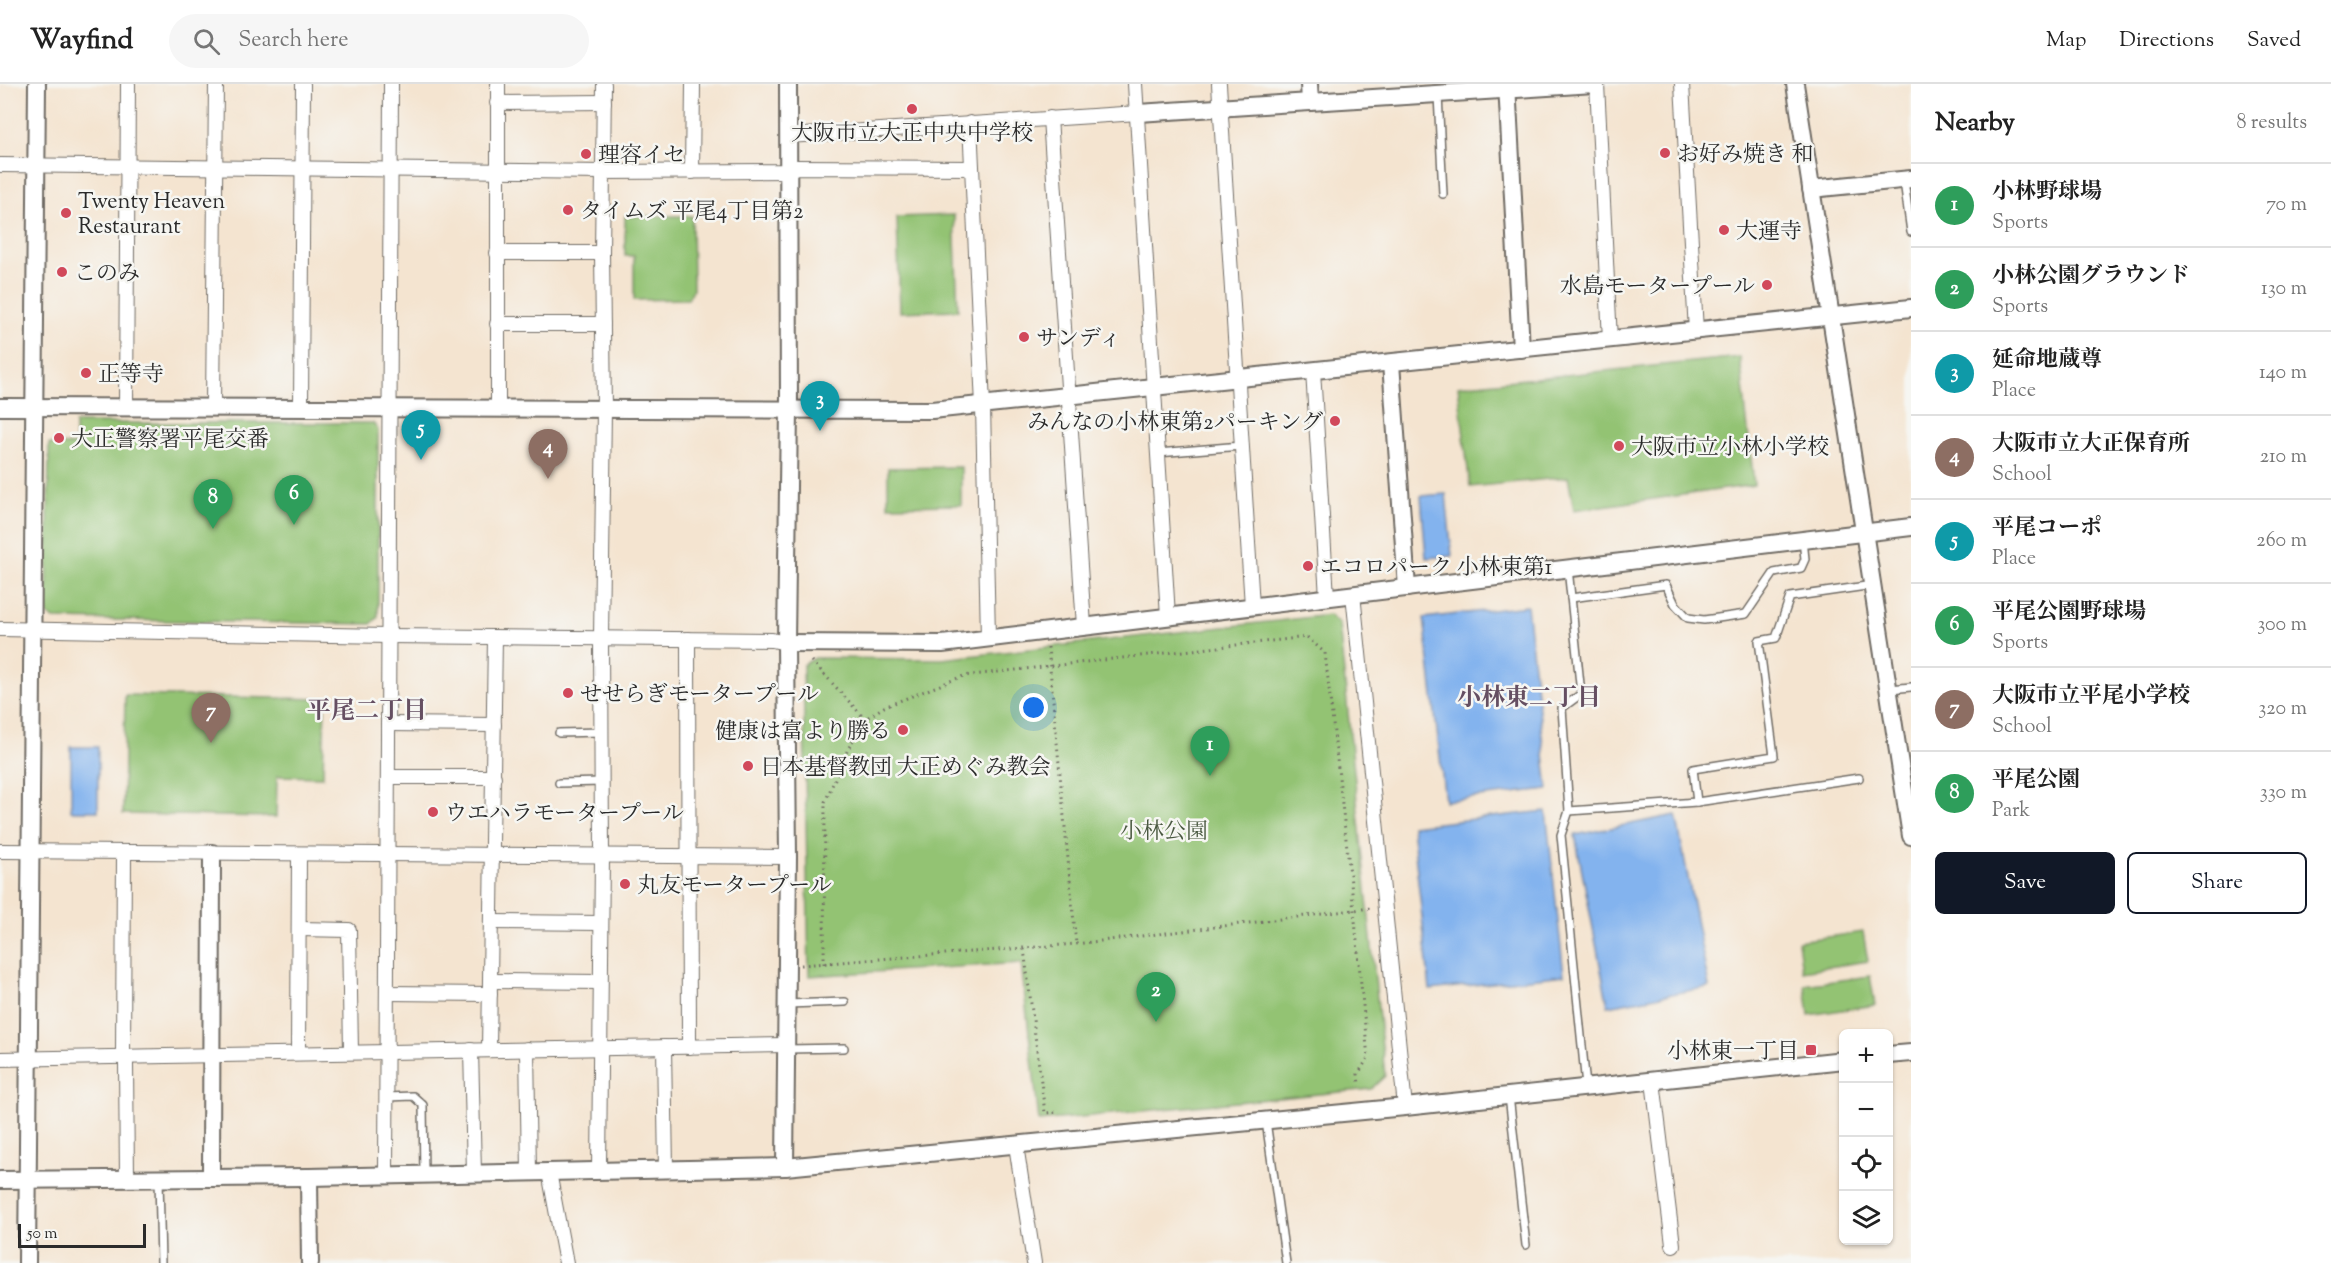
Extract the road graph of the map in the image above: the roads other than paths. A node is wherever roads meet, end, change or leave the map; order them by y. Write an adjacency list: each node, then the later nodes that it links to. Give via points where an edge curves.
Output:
1 (37, 84): 28 (street)
2 (128, 84): 29 (street)
3 (216, 84): 30 (street)
4 (303, 84): 32 (street)
5 (391, 84): 33 (street)
6 (498, 84): 21 (street)
7 (604, 84): 19 (street)
8 (693, 84): 37 (street)
9 (789, 84): 26 (street)
10 (1135, 84): 23 (street)
11 (1219, 84): 22 (street)
12 (1309, 84): 20 (street)
13 (1596, 84): 16 (street); 49 (street)
14 (1682, 84): 48 (street)
15 (1795, 84): 39 (street)
16 (1507, 86): 18 (street); 50 (street)
17 (1397, 90): 18 (street); 20 (street)
18 (1438, 93): 40 (lane)
19 (604, 102): 21 (street); 36 (street)
20 (1310, 102): 22 (street)
21 (497, 103): 34 (street)
22 (1220, 108): 23 (street); 53 (street)
23 (1137, 113): 24 (street); 54 (street)
24 (1050, 117): 25 (street); 55 (street)
25 (970, 123): 26 (street); 31 (street)
26 (788, 136): 35 (street)
27 (0, 165): 28 (street)
28 (37, 165): 29 (street); 58 (street)
29 (128, 167): 30 (street); 59 (street)
30 (215, 168): 32 (street); 60 (street)
31 (972, 168): 35 (street, via 796,167); 56 (street)
32 (303, 169): 33 (street); 61 (street)
33 (389, 170): 34 (street); 62 (street)
34 (497, 171): 36 (street); 42 (street)
35 (789, 171): 37 (street); 65 (street)
36 (603, 172): 37 (street); 43 (street)
37 (692, 172)
38 (1908, 180): 39 (street); 41 (lane)
39 (1811, 189): 45 (street)
40 (1443, 194)
41 (1911, 232)
42 (497, 253): 43 (street); 46 (street)
43 (602, 253): 47 (street)
44 (1911, 308): 45 (street)
45 (1832, 316): 48 (street); 69 (street)
46 (497, 324): 47 (street); 63 (street)
47 (603, 324): 64 (street)
48 (1696, 331): 49 (street)
49 (1611, 340): 50 (street)
50 (1521, 349): 51 (street)
51 (1391, 363): 52 (street); 73 (street)
52 (1313, 371): 53 (street); 75 (street)
53 (1237, 379): 54 (street); 66 (street)
54 (1154, 388): 55 (street); 67 (street)
55 (1068, 397): 56 (street); 79 (street)
56 (983, 406): 65 (street, via 932,410); 84 (street)
57 (0, 407): 58 (street)
58 (34, 408): 59 (street); 81 (street)
59 (126, 408): 60 (street)
60 (213, 408): 61 (street)
61 (301, 408): 62 (street)
62 (389, 408): 63 (street); 82 (street)
63 (498, 408): 64 (street)
64 (604, 409): 65 (street); 85 (street)
65 (789, 409): 87 (street)
66 (1241, 446): 67 (lane); 77 (street)
67 (1158, 453): 78 (street)
68 (1911, 527): 69 (street)
69 (1865, 532): 70 (street); 72 (street)
70 (1803, 540): 71 (street); 76 (lane, via 1805,559 1801,568 1774,573 1746,615 1688,618 1675,604 1666,585)
71 (1568, 568): 73 (street); 76 (lane)
72 (1873, 585): 89 (street); 99 (lane, via 1790,597 1776,638 1759,640 1774,756 1693,769)
73 (1407, 588): 74 (street)
74 (1353, 594): 75 (street); 142 (street)
75 (1327, 597): 77 (street)
76 (1571, 598): 100 (lane, via 1581,694 1562,708)
77 (1252, 606): 78 (street)
78 (1168, 616): 79 (street)
79 (1084, 626): 84 (street)
80 (0, 629): 81 (street)
81 (31, 629): 82 (street); 103 (street)
82 (388, 636): 83 (street); 90 (street)
83 (495, 637): 85 (street); 91 (street)
84 (988, 637): 87 (street, via 942,644)
85 (601, 638): 86 (street); 92 (street)
86 (688, 639): 87 (street); 109 (street)
87 (786, 643): 111 (street)
88 (1911, 687): 89 (lane)
89 (1889, 689): 101 (street)
90 (388, 724): 91 (street); 94 (street)
91 (494, 725): 95 (street)
92 (602, 732): 93 (lane); 97 (street)
93 (559, 733)
94 (388, 777): 95 (street); 107 (street)
95 (494, 777): 108 (street)
96 (1859, 778): 99 (lane)
97 (602, 782): 98 (lane); 110 (street)
98 (559, 783)
99 (1698, 802): 100 (lane)
100 (1569, 811): 139 (lane, via 1561,835)
101 (1911, 836)
102 (0, 851): 103 (street)
103 (29, 851): 104 (street); 136 (street)
104 (124, 852): 105 (street); 134 (street)
105 (212, 853): 106 (street); 132 (street)
106 (299, 854): 107 (street); 114 (street)
107 (387, 854): 108 (street); 117 (street)
108 (493, 855): 110 (street); 112 (street)
109 (690, 856): 110 (street); 111 (street); 121 (street)
110 (602, 857): 113 (street)
111 (788, 857): 119 (street)
112 (492, 922): 113 (street); 116 (street)
113 (601, 923): 115 (street)
114 (299, 929): 129 (street, via 349,930); 130 (street)
115 (600, 982): 116 (street); 123 (street)
116 (490, 987): 117 (street); 125 (street)
117 (387, 993): 128 (street)
118 (845, 1002): 119 (lane)
119 (786, 1004): 122 (street)
120 (664, 1047): 121 (street); 123 (street); 146 (street)
121 (689, 1047): 122 (street)
122 (786, 1047): 124 (lane); 145 (street)
123 (598, 1048): 126 (street); 147 (street)
124 (844, 1048)
125 (489, 1049): 126 (street); 127 (street)
126 (527, 1049): 148 (street)
127 (471, 1050): 128 (street); 150 (street)
128 (387, 1051): 129 (street); 141 (street)
129 (351, 1052): 130 (street)
130 (298, 1053): 132 (street)
131 (1911, 1053): 133 (street)
132 (212, 1055): 134 (street); 155 (street)
133 (1893, 1055)
134 (123, 1056): 136 (street); 156 (street)
135 (0, 1059): 136 (street)
136 (29, 1059): 158 (street)
137 (1839, 1061): 138 (street)
138 (1653, 1081): 139 (street); 160 (street)
139 (1586, 1088): 140 (street)
140 (1509, 1096): 142 (street); 159 (lane)
141 (387, 1097): 151 (lane, via 413,1096 423,1105); 152 (street)
142 (1405, 1107): 143 (street)
143 (1266, 1120): 144 (street); 166 (lane)
144 (1016, 1145): 145 (street); 165 (street)
145 (785, 1167): 146 (street)
146 (666, 1170): 147 (street)
147 (599, 1171): 149 (street)
148 (529, 1172): 149 (street); 150 (street)
149 (549, 1172): 164 (street)
150 (474, 1173): 151 (street)
151 (424, 1174): 152 (street)
152 (386, 1175): 153 (street)
153 (309, 1177): 155 (street); 163 (street)
154 (159, 1178): 155 (street); 156 (street); 162 (lane)
155 (211, 1178)
156 (127, 1179): 158 (street)
157 (0, 1180): 158 (street)
158 (27, 1180): 161 (street)
159 (1526, 1245)
160 (1673, 1245)
161 (27, 1263)
162 (161, 1263)
163 (310, 1263)
164 (566, 1263)
165 (1034, 1263)
166 (1286, 1263)

